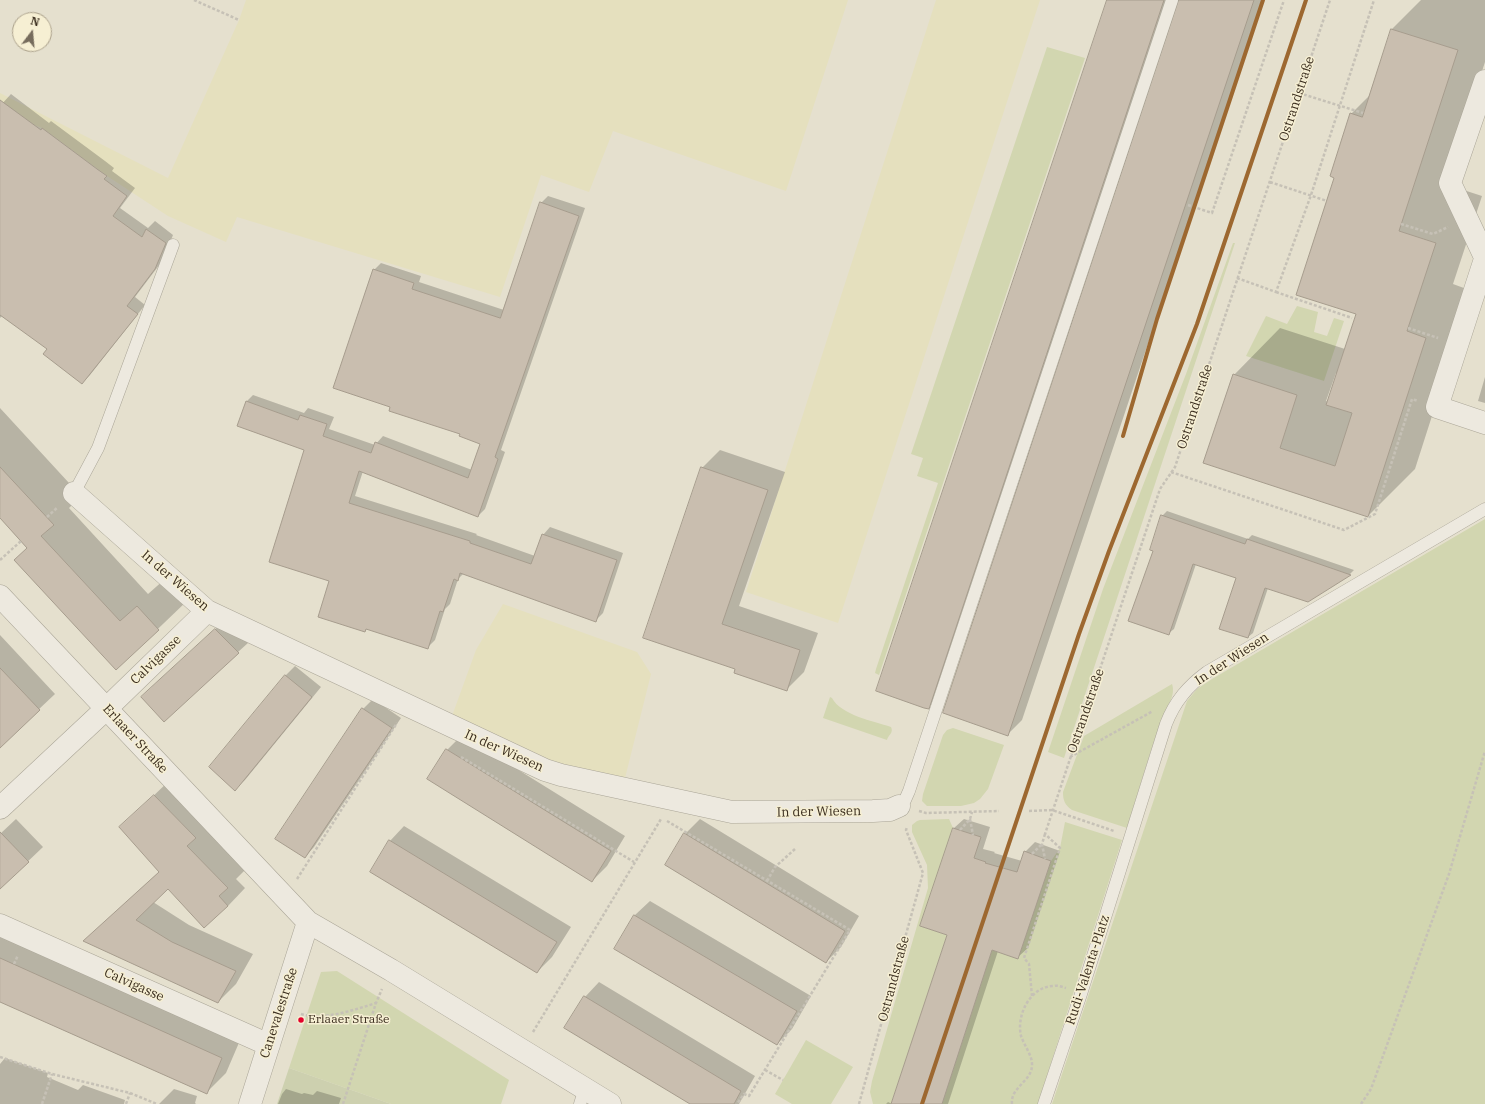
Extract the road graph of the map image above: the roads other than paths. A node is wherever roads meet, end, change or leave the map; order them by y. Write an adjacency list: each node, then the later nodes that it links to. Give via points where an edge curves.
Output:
1 (1172, 0): 12 (lane, via 905,800)
2 (1485, 81): 4 (street, via 1450,182)
3 (173, 244): 6 (lane, via 98,448)
4 (1485, 258): 5 (street, via 1437,407)
5 (1485, 423)
6 (74, 493): 9 (street, In der Wiesen)
7 (1485, 509): 13 (lane, In der Wiesen, via 1208,672 1193,684 1174,704)
8 (0, 596): 10 (street, Erlaaer Straße)
9 (207, 611): 10 (street, Calvigasse); 12 (street, In der Wiesen, via 534,765 665,808 738,813 874,811)
10 (107, 708): 11 (street, Calvigasse); 14 (street, Erlaaer Straße)
11 (0, 808)
12 (907, 808)
13 (1130, 836): 20 (lane, Rudi-Valenta-Platz)
14 (308, 922): 16 (street, Canevalestraße); 17 (street, Erlaaer Straße, via 522,1050)
15 (0, 925): 16 (street, Calvigasse)
16 (269, 1045): 18 (street, Canevalestraße)
17 (582, 1096): 19 (street, Erlaaer Straße)
18 (250, 1104)
19 (610, 1104)
20 (1044, 1104)

